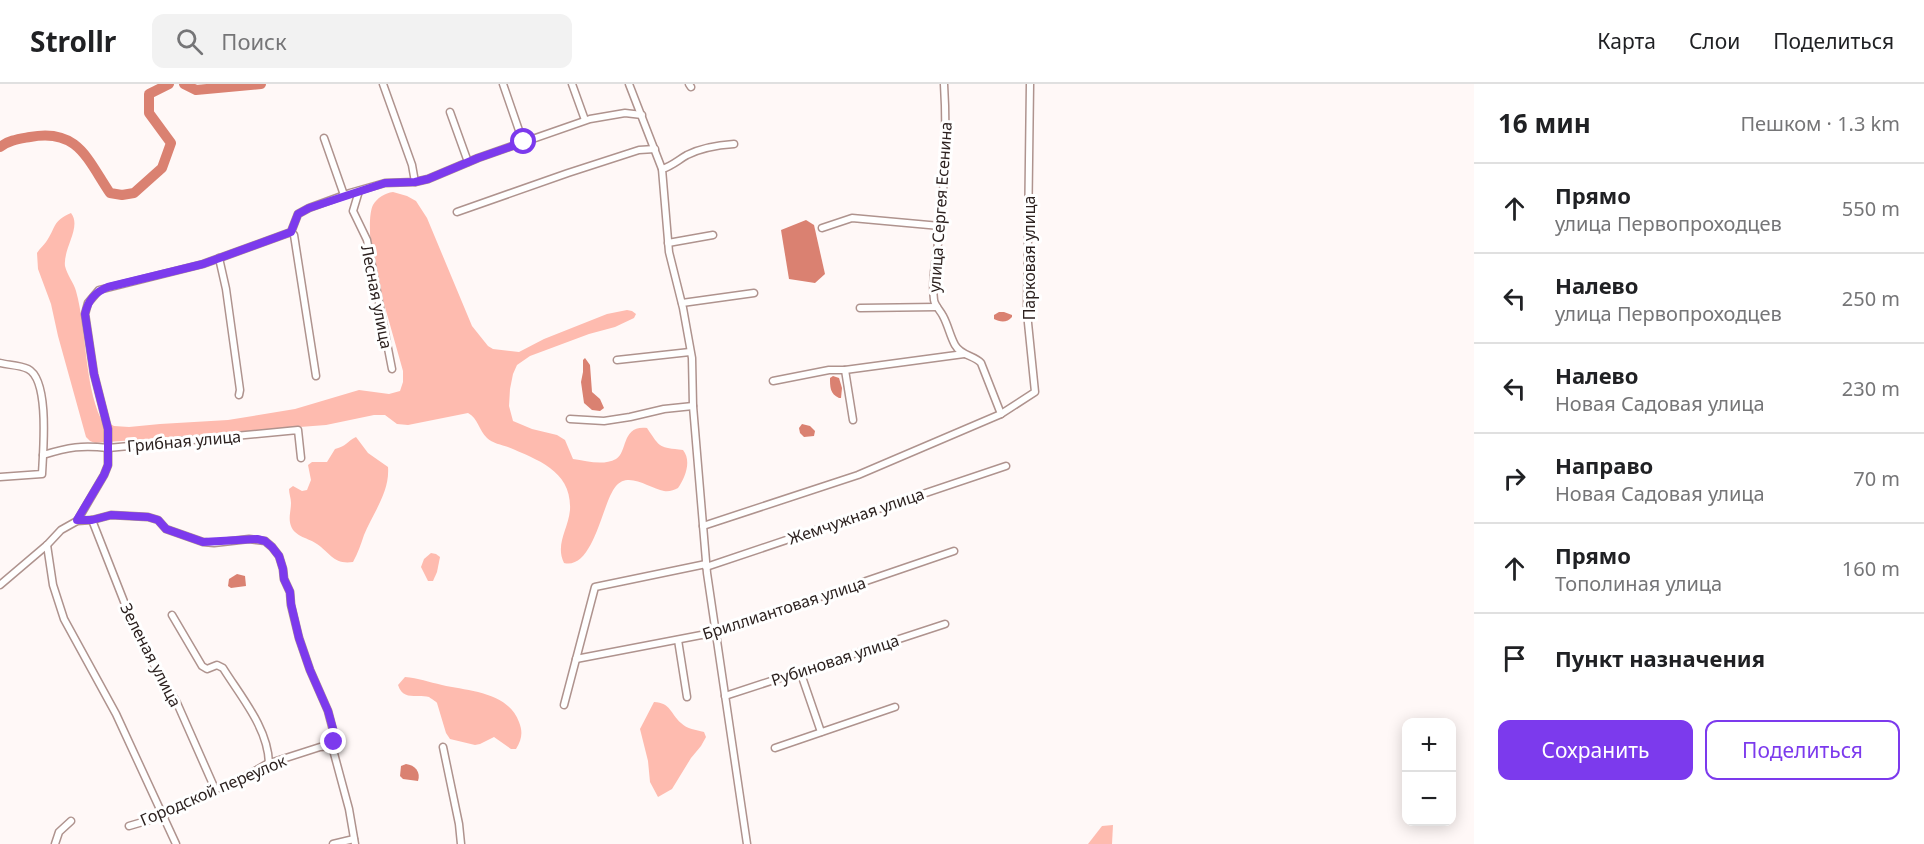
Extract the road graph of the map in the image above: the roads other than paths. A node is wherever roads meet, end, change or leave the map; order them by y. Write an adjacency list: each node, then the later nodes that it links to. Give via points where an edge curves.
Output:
1 (383, 84): 16 (street)
2 (503, 84): 11 (street)
3 (572, 84): 9 (street)
4 (629, 84): 8 (street)
5 (944, 84): 20 (street, улица Сергея Есенина)
6 (1030, 84): 40 (street, Парковая улица, via 1027,313 1035,387 1032,395)
7 (450, 112): 14 (street)
8 (642, 115): 9 (street, via 612,114); 13 (street)
9 (585, 120): 11 (street)
10 (324, 138): 18 (street)
11 (524, 142): 14 (street)
12 (734, 144): 15 (street, via 690,154)
13 (655, 149): 15 (street); 19 (street, via 639,150)
14 (468, 162): 16 (street)
15 (662, 169): 24 (street)
16 (415, 182): 17 (street, via 385,183)
17 (359, 192): 18 (street); 34 (street, Лесная улица, via 353,211 367,240)
18 (344, 195): 22 (street, via 298,214)
19 (457, 212)
20 (940, 226): 21 (street, via 852,218); 29 (street, улица Сергея Есенина, via 934,289)
21 (822, 228)
22 (291, 232): 25 (street); 36 (street)
23 (713, 235): 24 (street)
24 (668, 243): 27 (street)
25 (219, 258): 38 (street); 43 (street, via 99,290 88,303 85,314 108,429)
26 (753, 293): 27 (street)
27 (682, 303): 30 (street)
28 (860, 308): 29 (street)
29 (937, 308): 31 (street, улица Сергея Есенина)
30 (690, 352): 32 (street); 39 (street)
31 (964, 354): 35 (street); 40 (street, улица Сергея Есенина, via 981,363)
32 (617, 360)
33 (0, 363): 44 (street, via 29,369 36,377 43,404)
34 (392, 369)
35 (844, 370): 37 (street); 42 (street)
36 (316, 376)
37 (773, 381)
38 (239, 394)
39 (693, 406): 41 (street, via 604,421); 50 (street)
40 (1001, 414): 50 (street, via 858,476)
41 (570, 419)
42 (853, 420)
43 (108, 448): 44 (street, Грибная улица, via 67,448); 45 (street, Грибная улица, via 298,430); 48 (street, via 104,475)
44 (43, 455): 47 (street, via 42,474)
45 (301, 459)
46 (1006, 466): 53 (street, Жемчужная улица)
47 (0, 477)
48 (77, 520): 49 (street); 51 (street)
49 (92, 520): 66 (street, via 111,515 148,517 158,520 166,529 203,542 249,539 265,541 272,547 279,556 310,670 328,711); 70 (street, Зеленая улица, via 132,622 177,703)
50 (703, 526): 53 (street)
51 (47, 545): 54 (street); 71 (street, via 53,585 64,619 116,714)
52 (954, 551): 57 (street, Бриллиантовая улица)
53 (706, 565): 57 (street); 59 (street, Жемчужная улица, via 595,587)
54 (0, 585)
55 (172, 615): 69 (street, via 202,666 223,668 254,717)
56 (945, 624): 60 (street, Рубиновая улица)
57 (717, 632): 58 (street, Бриллиантовая улица); 61 (street)
58 (678, 640): 59 (street, Бриллиантовая улица); 62 (street)
59 (576, 659): 63 (street, Жемчужная улица)
60 (800, 672): 61 (street, Рубиновая улица); 65 (street)
61 (725, 696): 79 (street)
62 (687, 697)
63 (564, 705)
64 (895, 707): 65 (street)
65 (820, 732): 68 (street)
66 (333, 746): 69 (street, Городской переулок); 74 (street)
67 (443, 747): 78 (street)
68 (775, 748)
69 (269, 763): 70 (street, Городской переулок)
70 (215, 789): 71 (street, Городской переулок)
71 (164, 816): 73 (street, Городской переулок); 76 (street)
72 (71, 821): 75 (street, via 59,832)
73 (129, 826)
74 (354, 842): 77 (street)
75 (55, 844)
76 (176, 844)
77 (333, 844)
78 (461, 844)
79 (747, 844)

